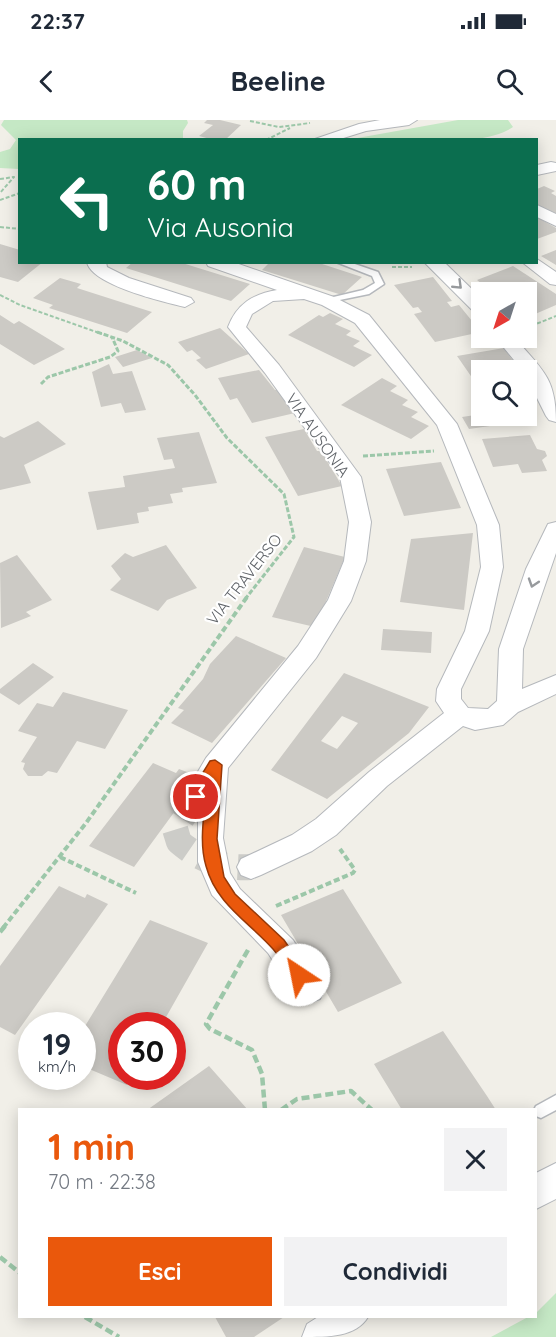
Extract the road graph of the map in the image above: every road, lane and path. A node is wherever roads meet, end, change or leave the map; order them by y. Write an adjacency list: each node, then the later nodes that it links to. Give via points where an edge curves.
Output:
1 (409, 120): 4 (street)
2 (250, 121): 3 (path, via 279,127 311,123)
3 (270, 138)
4 (326, 138)
5 (0, 179): 7 (path, via 14,177)
6 (18, 193): 7 (path)
7 (0, 196)
8 (538, 211): 9 (street)
9 (556, 221)
10 (0, 227): 11 (path)
11 (18, 229)
12 (95, 264): 22 (street, via 97,269 124,282)
13 (220, 264): 21 (street, VIA AUSONIA)
14 (346, 264): 21 (lane, via 375,274 380,284 366,292)
15 (533, 264): 18 (street)
16 (436, 265): 17 (path); 20 (street, one-way to 20)
17 (389, 267)
18 (556, 280)
19 (0, 295): 25 (path, VIA TRAVERSO)
20 (471, 299)
21 (328, 301): 29 (street, VIA AUSONIA, via 367,322 447,424); 30 (street, VIA AUSONIA, via 272,295 255,303 237,327)
22 (186, 302)
23 (556, 316): 24 (path)
24 (537, 324)
25 (112, 337): 27 (path, via 117,351 110,357 48,377); 38 (path, VIA TRAVERSO, via 149,353 174,370 227,438 284,494 294,532)
26 (513, 348): 28 (street, via 538,378)
27 (41, 384)
28 (556, 416)
29 (459, 449): 30 (path, via 363,456 363,468); 34 (street, VIA AUSONIA, via 488,525 492,567 477,631 448,694 450,705)
30 (350, 477): 35 (street, VIA AUSONIA, via 359,530 355,561 339,601 307,652)
31 (556, 529): 33 (street, one-way to 33, via 537,569 511,649)
32 (556, 684): 33 (street)
33 (508, 705): 34 (street, via 488,720)
34 (459, 715): 39 (street, via 378,778 326,827)
35 (215, 765): 36 (street, VIA AUSONIA); 41 (street, via 210,825 213,864 230,899)
36 (196, 797)
37 (338, 846): 41 (path, via 355,870 353,873 276,906 266,897)
38 (60, 857): 40 (path); 42 (path, VIA TRAVERSO)
39 (251, 867)
40 (136, 892)
41 (241, 909): 44 (street, via 279,945)
42 (0, 932)
43 (232, 978): 46 (path, via 206,1024 252,1050 262,1074)
44 (309, 990)
45 (556, 1102): 49 (lane)
46 (265, 1108)
47 (284, 1108): 48 (path, via 297,1099 351,1091)
48 (370, 1108)
49 (541, 1111)
50 (556, 1179): 51 (street)
51 (537, 1192)
52 (0, 1257): 53 (path)
53 (18, 1271)
54 (87, 1318): 56 (path)
55 (348, 1318): 57 (street)
56 (118, 1337)
57 (320, 1337)

